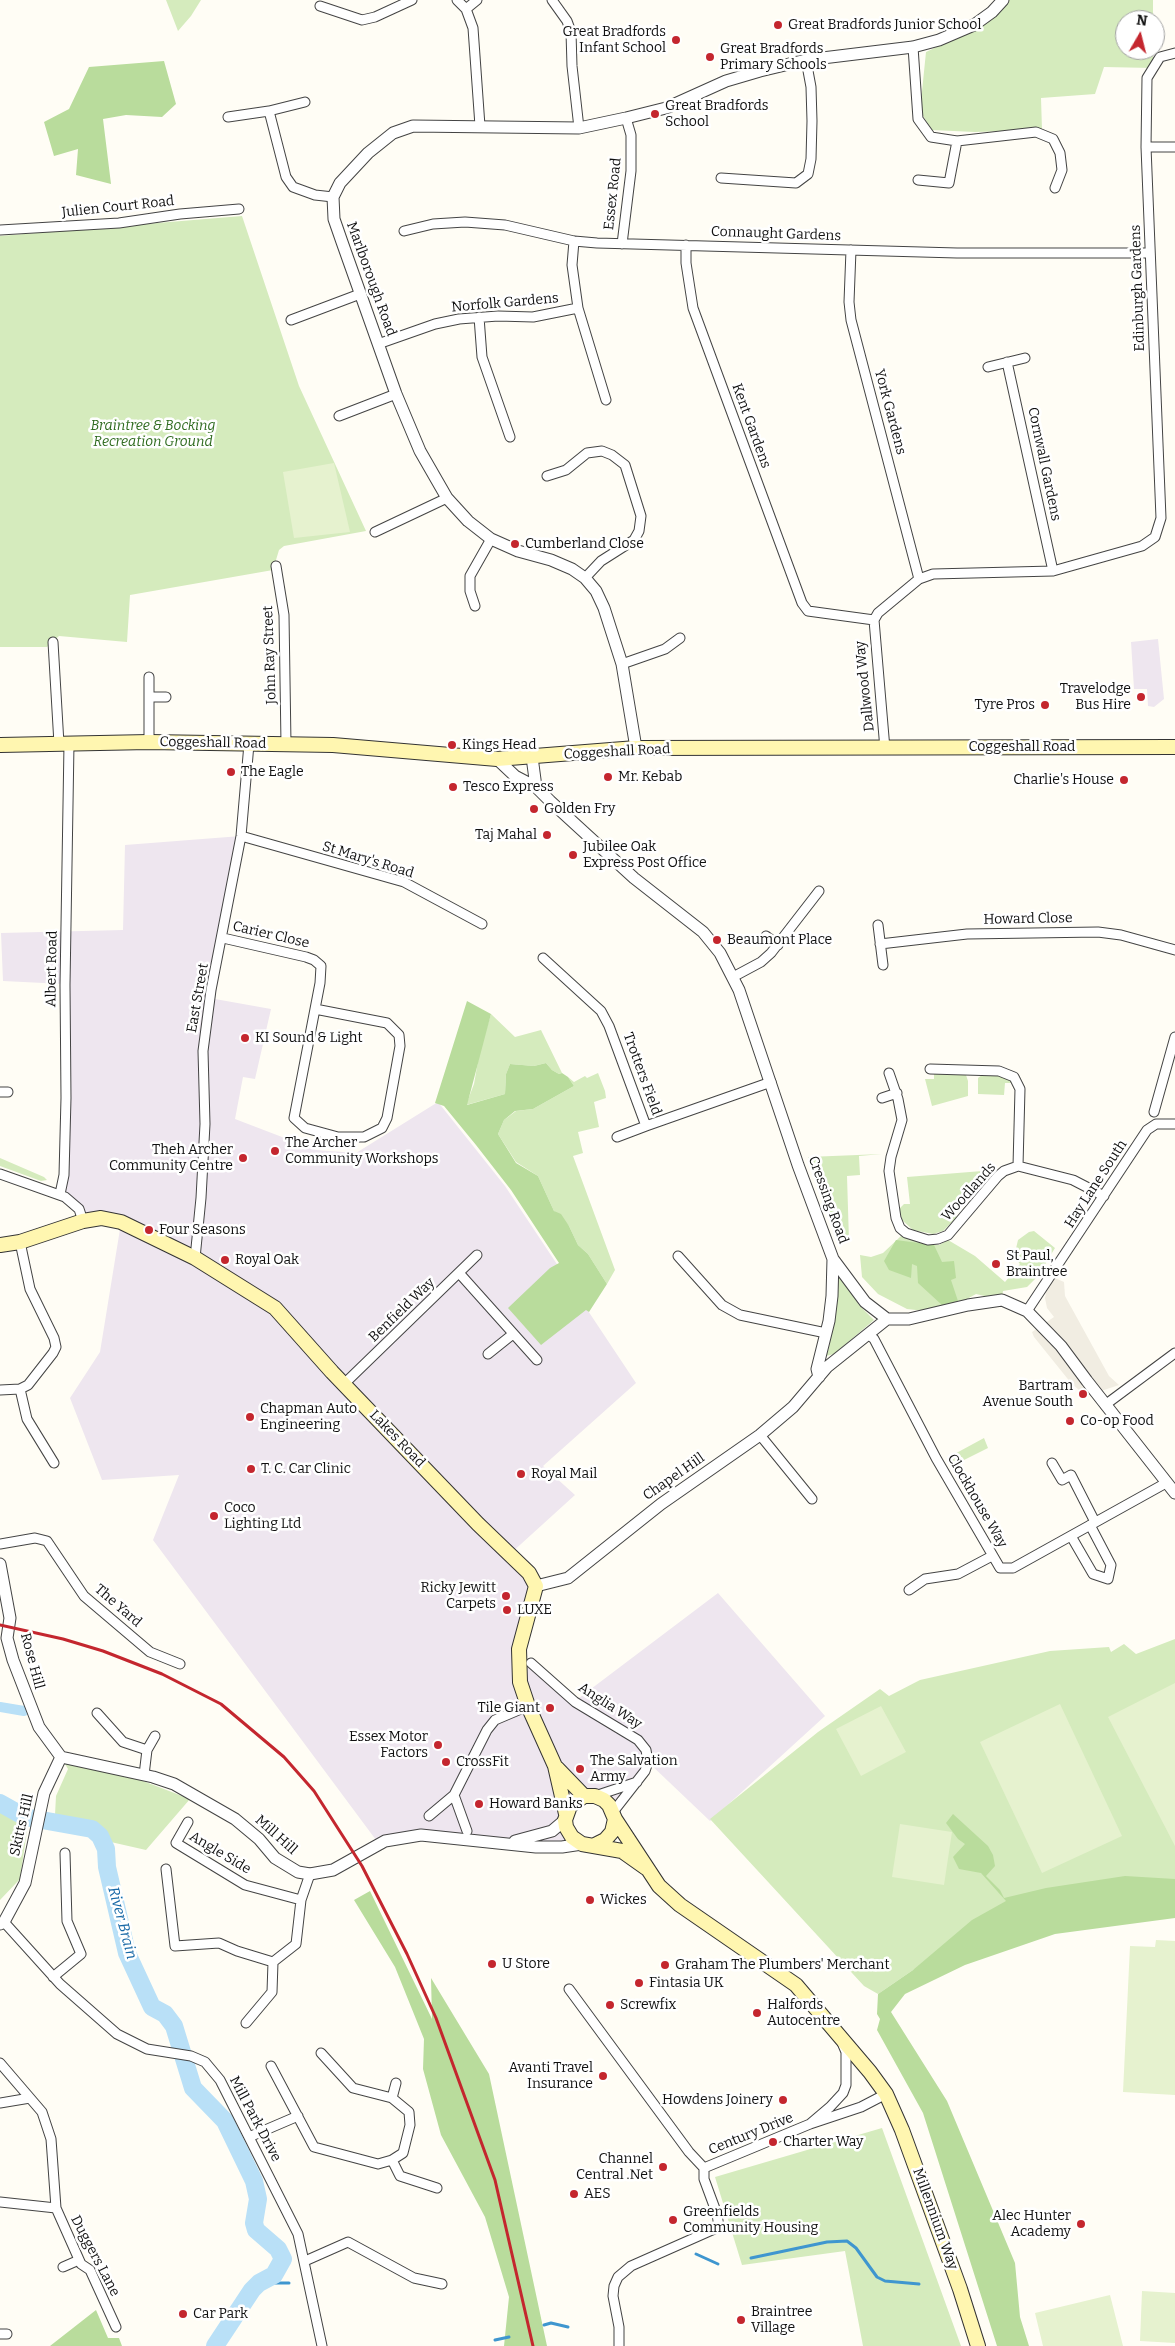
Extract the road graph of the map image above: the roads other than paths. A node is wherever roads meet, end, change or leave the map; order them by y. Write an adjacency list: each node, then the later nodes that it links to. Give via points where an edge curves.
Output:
1 (412, 0): 6 (street, via 362,20)
2 (457, 0): 7 (street)
3 (477, 0): 7 (street)
4 (552, 0): 16 (street, via 567,20 571,32)
5 (1003, 0): 8 (street, via 974,25 940,40)
6 (320, 6)
7 (466, 9): 15 (street, via 473,28)
8 (913, 47): 10 (street); 17 (street, via 918,119 931,137)
9 (1175, 54): 18 (street, Edinburgh Gardens, via 1160,57 1147,78)
10 (806, 60): 14 (street, via 726,81 666,108); 20 (street, via 812,121 808,174 796,184)
11 (305, 102): 12 (street)
12 (269, 111): 13 (street); 23 (street, via 286,177 293,186 316,195)
13 (228, 117)
14 (626, 118): 16 (street); 28 (street, Essex Road, via 631,135 631,171)
15 (480, 126): 16 (street); 23 (street, via 413,126 393,133 368,153 340,184)
16 (579, 128)
17 (957, 140): 21 (street, via 949,183); 22 (street, via 1036,132 1053,138 1060,153 1062,170)
18 (1146, 147): 19 (street); 31 (street, Edinburgh Gardens)
19 (1175, 147)
20 (721, 178)
21 (918, 180)
22 (1055, 188)
23 (333, 197): 32 (street, Marlborough Road, via 334,218)
24 (238, 209): 25 (street, Julien Court Road, via 119,223)
25 (0, 230)
26 (404, 231): 27 (street, Connaught Gardens, via 433,224 464,222 505,225)
27 (574, 241): 28 (street, Connaught Gardens); 33 (street, via 572,265)
28 (622, 244): 29 (street, Connaught Gardens)
29 (686, 245): 30 (street, Connaught Gardens); 53 (street, Kent Gardens, via 693,308 802,603 808,611)
30 (851, 250): 31 (street, Connaught Gardens); 51 (street, York Gardens, via 849,302 852,320)
31 (1150, 253): 49 (street, Edinburgh Gardens, via 1162,518 1155,537 1142,546)
32 (360, 294): 35 (street); 36 (street, Marlborough Road)
33 (578, 308): 34 (street, Norfolk Gardens, via 533,317); 41 (street)
34 (479, 317): 36 (street, Norfolk Gardens, via 434,324); 43 (street, via 482,357)
35 (291, 320)
36 (378, 344): 40 (street, Marlborough Road)
37 (1025, 358): 38 (street)
38 (1007, 362): 39 (street); 49 (street, Cornwall Gardens)
39 (988, 367)
40 (396, 394): 42 (street); 45 (street, Marlborough Road, via 420,451)
41 (606, 400)
42 (339, 416)
43 (510, 437)
44 (547, 476): 50 (street, via 566,470 587,454 602,451 625,465 641,516 639,531 634,540 600,561)
45 (447, 498): 46 (street); 47 (street, Marlborough Road, via 468,521)
46 (375, 532)
47 (491, 539): 50 (street, Marlborough Road, via 563,564); 52 (street, via 470,576)
48 (276, 566): 63 (street, John Ray Street, via 284,614)
49 (1054, 571): 51 (street, via 933,574)
50 (586, 578): 56 (street, Marlborough Road, via 604,608)
51 (919, 579): 53 (street)
52 (474, 606)
53 (874, 620): 67 (street, Dallwood Way)
54 (680, 638): 56 (street, via 665,649)
55 (53, 642): 61 (street)
56 (622, 664): 66 (street, Marlborough Road)
57 (149, 676): 59 (street)
58 (166, 697): 59 (street)
59 (150, 698): 60 (street)
60 (149, 742): 61 (main road, Coggeshall Road); 62 (main road, Coggeshall Road)
61 (64, 744): 64 (main road, Coggeshall Road); 96 (street, Albert Road, via 66,1098 64,1175)
62 (249, 744): 63 (main road, Coggeshall Road); 71 (street, East Street)
63 (286, 744): 69 (main road, Coggeshall Road, via 362,746)
64 (0, 745)
65 (1175, 747): 67 (main road, Coggeshall Road)
66 (636, 748): 67 (main road, Coggeshall Road); 68 (main road, Coggeshall Road)
67 (885, 749)
68 (532, 757): 69 (main road, Coggeshall Road); 70 (street)
69 (497, 759): 70 (street, Cressing Road, via 515,776)
70 (536, 786): 82 (street, Cressing Road, via 634,878 703,932)
71 (241, 836): 73 (street, St Mary's Road, via 404,882); 76 (street, East Street)
72 (819, 891): 78 (street)
73 (482, 924)
74 (878, 925): 77 (street)
75 (766, 936): 78 (street)
76 (223, 938): 83 (street, Carier Close, via 314,960 321,966); 103 (street, East Street, via 211,990 203,1051 205,1124)
77 (880, 944): 79 (street, Howard Close, via 967,934 1098,932); 81 (street)
78 (778, 945): 82 (street, via 761,962)
79 (1175, 950)
80 (543, 958): 92 (street, Trotters Field, via 601,1011 610,1026)
81 (883, 965)
82 (733, 977): 87 (street, Cressing Road)
83 (315, 1009): 83 (street, Carier Close, via 387,1023 399,1035 400,1046 387,1118 382,1128 364,1137 338,1137 305,1128 294,1118)
84 (1175, 1036): 90 (street)
85 (930, 1069): 94 (street, via 999,1071 1014,1077 1020,1089)
86 (888, 1073): 88 (street, Woodlands)
87 (771, 1082): 92 (street, Trotters Field); 104 (street, Cressing Road)
88 (897, 1093): 89 (street); 94 (street, Woodlands, via 902,1120 889,1163 890,1182 896,1218 906,1233 920,1239 938,1240 953,1231 998,1176)
89 (882, 1098)
90 (1154, 1112)
91 (1175, 1124): 97 (street, Hay Lane South, via 1156,1124 1147,1130)
92 (646, 1126): 93 (street)
93 (617, 1137)
94 (1018, 1166): 97 (street, Woodlands, via 1073,1180)
95 (0, 1174): 96 (street)
96 (60, 1194): 98 (street, via 75,1204)
97 (1104, 1196): 106 (street, Hay Lane South)
98 (84, 1222): 99 (main road, Lakes Road); 103 (main road, Lakes Road, via 101,1218 121,1222)
99 (20, 1242): 100 (main road, Lakes Road); 117 (street, via 30,1290 56,1344 47,1362)
100 (0, 1245)
101 (477, 1255): 105 (street, Benfield Way)
102 (678, 1256): 109 (street, via 722,1305 740,1315)
103 (195, 1258): 115 (main road, Lakes Road, via 275,1308)
104 (833, 1259): 107 (street, Cressing Road, via 865,1302); 109 (street)
105 (460, 1274): 108 (street); 115 (street, Benfield Way)
106 (1028, 1311): 107 (street, via 1002,1300 908,1319); 118 (street, via 1061,1346)
107 (887, 1319): 110 (street, Chapel Hill)
108 (513, 1334): 112 (street); 113 (street)
109 (826, 1334): 114 (street, via 817,1370)
110 (869, 1335): 114 (street, Chapel Hill); 128 (street, Clockhouse Way)
111 (1175, 1353): 118 (street)
112 (488, 1354)
113 (537, 1360)
114 (819, 1376): 119 (street, Chapel Hill, via 794,1407)
115 (344, 1384): 130 (main road, Lakes Road, via 529,1573)
116 (0, 1390): 117 (street)
117 (20, 1390): 120 (street, via 27,1419)
118 (1105, 1405): 122 (street)
119 (760, 1435): 124 (street); 130 (street, Chapel Hill, via 661,1504 568,1578)
120 (54, 1463)
121 (1052, 1463): 125 (street, via 1062,1480 1071,1475)
122 (1166, 1483): 123 (street); 125 (street, Clockhouse Way)
123 (1175, 1493)
124 (812, 1499)
125 (1092, 1524): 126 (street, Clockhouse Way); 126 (street, via 1111,1565 1108,1579 1093,1574)
126 (1071, 1536): 128 (street, Clockhouse Way, via 1013,1568 1000,1568)
127 (0, 1544): 133 (street, The Yard, via 35,1538 47,1540 84,1596 150,1652)
128 (992, 1556): 131 (street, via 958,1574 925,1579)
129 (0, 1564): 138 (street, Rose Hill, via 10,1618 7,1638 39,1727)
130 (536, 1586): 134 (main road, via 518,1648 520,1682)
131 (909, 1590)
132 (531, 1663): 141 (street, Anglia Way, via 575,1702 638,1740 646,1750 648,1762)
133 (180, 1664)
134 (528, 1706): 139 (main road); 142 (street, via 495,1720)
135 (97, 1713): 137 (street, via 123,1742)
136 (154, 1736): 137 (street)
137 (147, 1750): 140 (street)
138 (61, 1757): 140 (street, Mill Hill); 156 (street, Skitts Hill, via 44,1793 25,1883)
139 (555, 1766): 143 (main road); 146 (main road)
140 (144, 1775): 154 (street, Mill Hill, via 194,1794 235,1819 284,1865)
141 (638, 1782): 143 (street); 144 (street, Anglia Way)
142 (454, 1794): 145 (street); 148 (street)
143 (589, 1796): 144 (main road, via 604,1800); 146 (main road, via 570,1806)
144 (614, 1815): 150 (main road, via 612,1832 605,1840); 152 (main road)
145 (429, 1816)
146 (565, 1817): 149 (street, Mill Hill, via 552,1831 541,1836); 150 (main road, via 572,1837)
147 (188, 1822): 155 (street, Angle Side, via 176,1842 245,1885)
148 (467, 1831)
149 (506, 1843): 150 (street, Mill Hill, via 536,1847); 154 (street, Mill Hill, via 421,1835 401,1837 385,1841 333,1870)
150 (589, 1844): 152 (main road, via 622,1851)
151 (65, 1853): 158 (street, via 67,1921 80,1954)
152 (646, 1868): 161 (main road, Millennium Way, via 659,1886 680,1905 796,1985)
153 (166, 1869): 157 (street, via 175,1946 219,1943)
154 (310, 1874): 155 (street)
155 (301, 1900): 157 (street, via 296,1944)
156 (2, 1923): 158 (street, Mill Park Drive)
157 (273, 1962): 160 (street, via 272,1992)
158 (53, 1977): 172 (street, Mill Park Drive, via 117,2034 147,2048 191,2056 205,2062 220,2080)
159 (570, 1989): 174 (street, Century Drive)
160 (246, 2023)
161 (841, 2038): 166 (main road, Millennium Way); 171 (street, Century Drive, via 846,2052 846,2085 843,2093)
162 (321, 2054): 168 (street, via 353,2088)
163 (0, 2063): 167 (street, Duggers Lane)
164 (271, 2066): 170 (street)
165 (396, 2083): 168 (street)
166 (886, 2094): 171 (street, via 861,2107); 185 (main road, Millennium Way, via 906,2139)
167 (30, 2098): 169 (street); 177 (street, Duggers Lane, via 42,2112 51,2139)
168 (392, 2098): 173 (street, via 409,2112 410,2125 403,2153)
169 (0, 2103)
170 (298, 2116): 172 (street); 173 (street, via 314,2147 378,2164)
171 (810, 2124): 174 (street, Century Drive)
172 (249, 2137): 179 (street, Mill Park Drive, via 298,2234)
173 (392, 2160): 175 (street, via 400,2176)
174 (704, 2168): 184 (street, via 704,2179 719,2227 631,2266 618,2277 613,2296)
175 (437, 2188)
176 (0, 2202): 177 (street)
177 (56, 2208): 178 (street, Duggers Lane)
178 (79, 2260): 180 (street); 182 (street, Duggers Lane, via 90,2270)
179 (305, 2261): 181 (street, via 348,2242 414,2278); 183 (street, Mill Park Drive)
180 (63, 2266)
181 (442, 2284)
182 (116, 2327)
183 (322, 2346)
184 (619, 2346)
185 (978, 2346)

